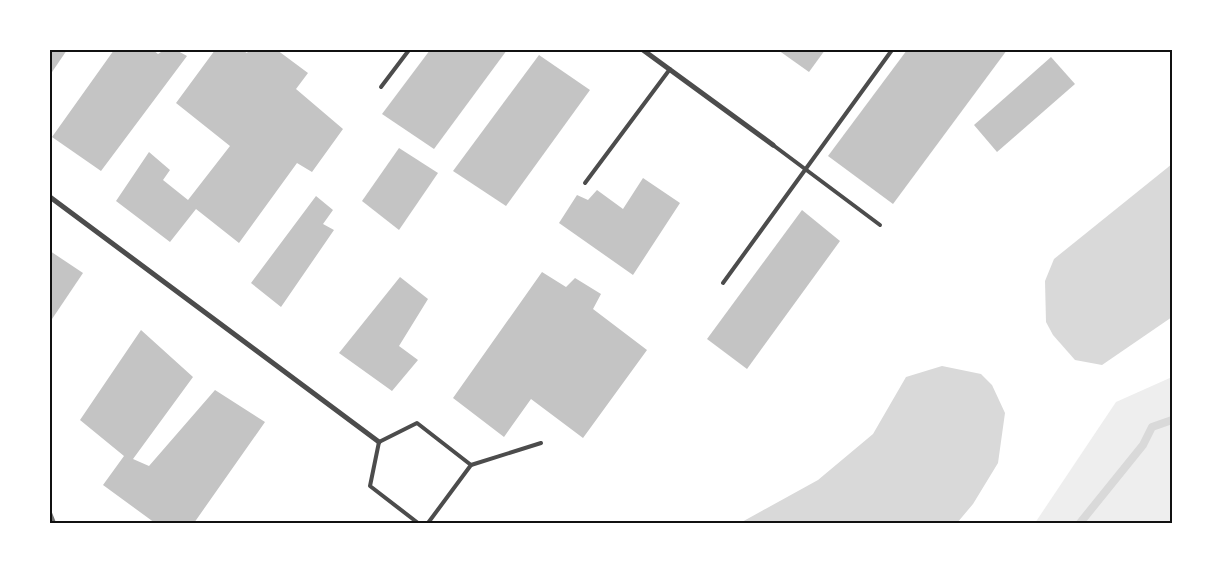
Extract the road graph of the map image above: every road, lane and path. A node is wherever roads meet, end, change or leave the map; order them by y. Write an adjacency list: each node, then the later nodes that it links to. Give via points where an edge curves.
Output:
1 (408, 50): 5 (lane)
2 (643, 50): 4 (street)
3 (892, 50): 7 (lane)
4 (670, 70): 6 (street); 8 (lane)
5 (381, 87)
6 (773, 145): 7 (lane)
7 (805, 170): 10 (lane); 11 (lane)
8 (585, 183)
9 (50, 197): 12 (street)
10 (880, 225)
11 (723, 283)
12 (379, 442): 14 (lane, via 417,423); 15 (lane, via 370,486)
13 (541, 442): 14 (lane)
14 (471, 465): 16 (lane)
15 (418, 523)
16 (428, 523)

